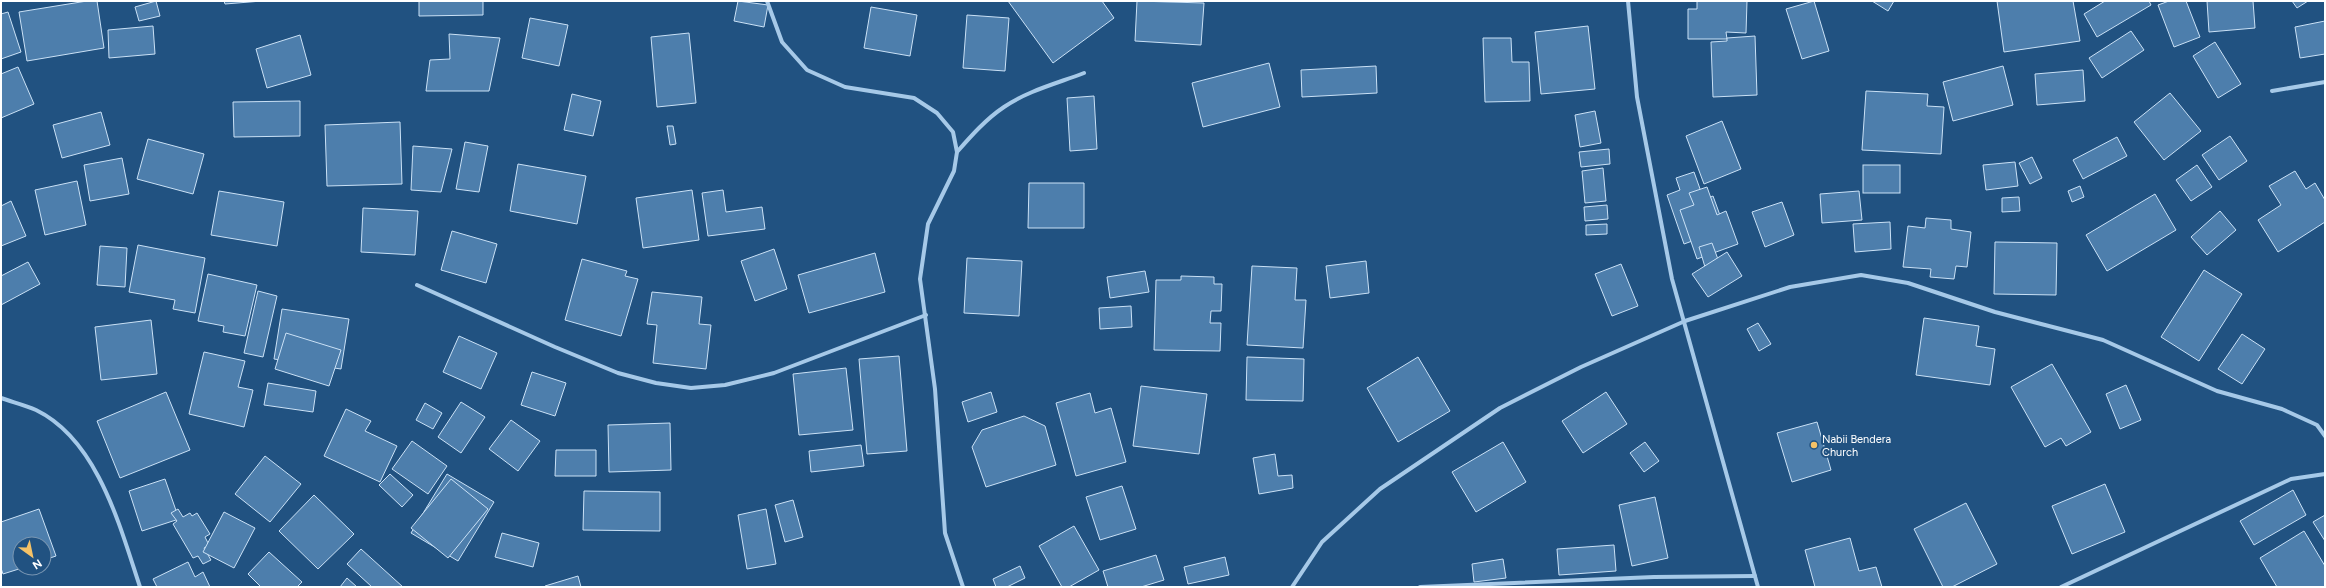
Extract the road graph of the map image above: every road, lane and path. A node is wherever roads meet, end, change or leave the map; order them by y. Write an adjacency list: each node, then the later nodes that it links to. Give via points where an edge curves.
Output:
1 (767, 1): 6 (street, via 782,42 807,70 845,88 914,98 937,113 953,132)
2 (1628, 1): 9 (street, via 1637,98 1672,279)
3 (1084, 73): 6 (street, via 1004,106)
4 (2325, 82): 5 (street)
5 (2272, 91)
6 (957, 152): 8 (street, via 954,171 928,224 925,239 920,279)
7 (417, 285): 8 (street, via 618,373 656,383 691,388 725,384 774,372)
8 (926, 315): 15 (street, via 935,389 945,533)
9 (1685, 321): 11 (street, via 1790,287 1861,275 1908,283 1995,312 2076,332 2115,345 2217,391 2282,409 2317,425); 13 (street); 16 (street, via 1581,367 1500,408 1411,468 1380,489 1322,542)
10 (1, 398): 14 (street, via 36,410 63,430 85,455 100,477)
11 (2325, 436)
12 (2325, 474): 19 (street, via 2291,479)
13 (1756, 576): 17 (street, via 1638,577); 18 (street)
14 (140, 587)
15 (963, 587)
16 (1292, 587)
17 (1420, 587)
18 (1758, 587)
19 (2061, 587)

